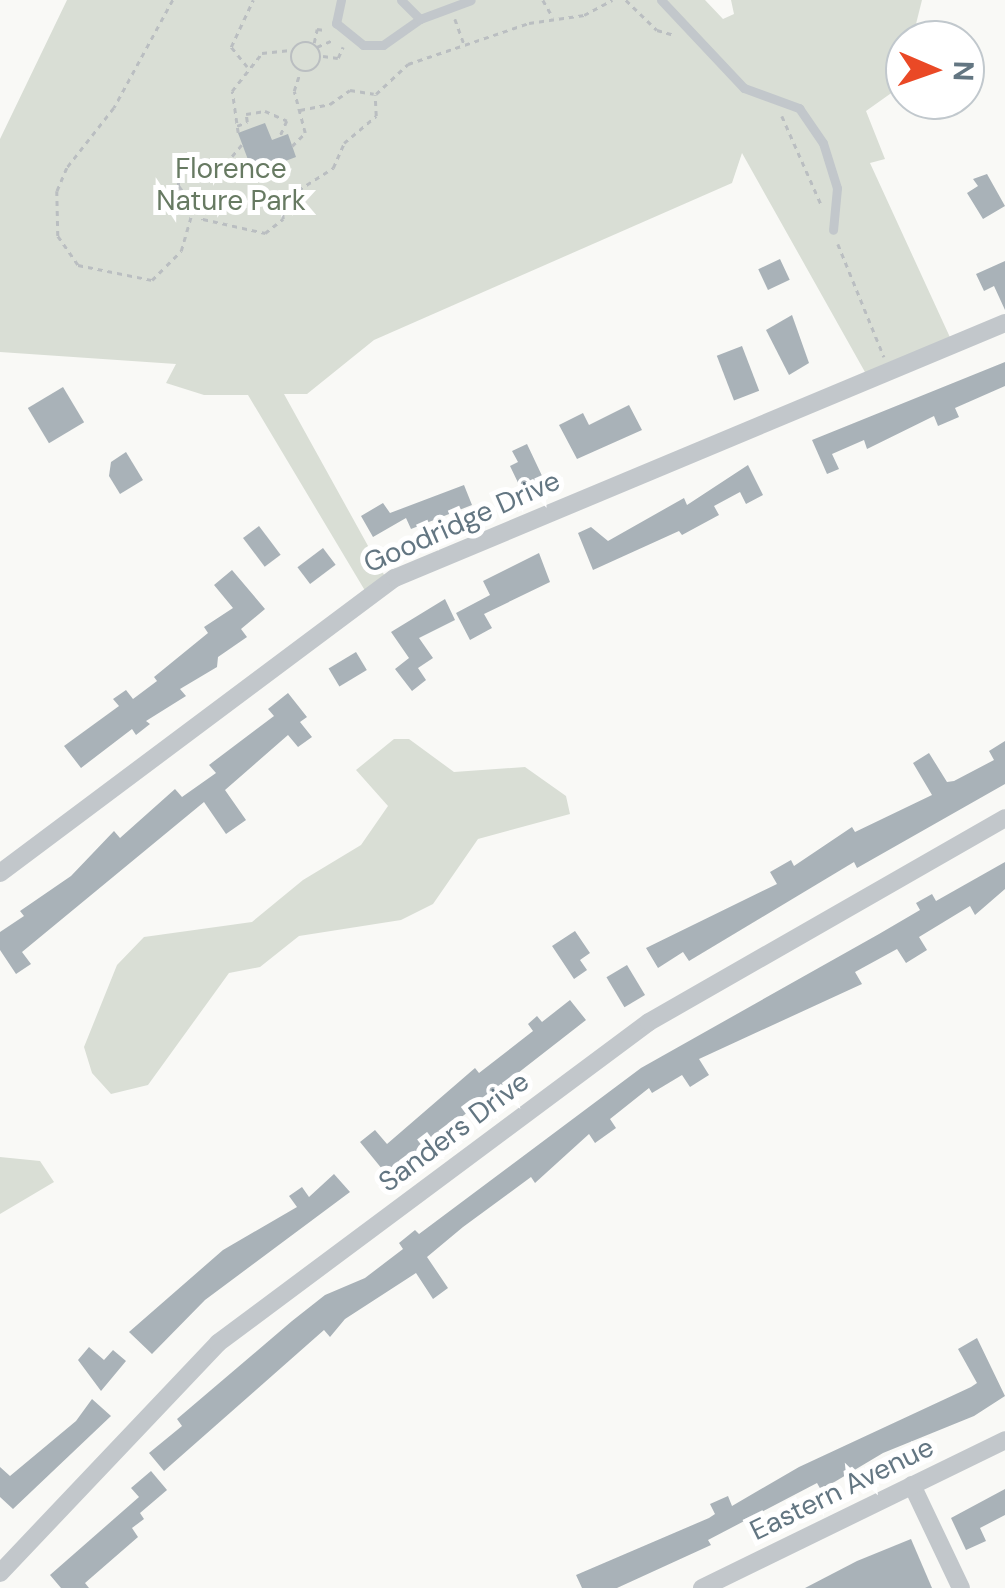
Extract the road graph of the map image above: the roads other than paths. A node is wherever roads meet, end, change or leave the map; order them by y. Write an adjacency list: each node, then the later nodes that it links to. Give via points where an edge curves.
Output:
1 (341, 0): 5 (lane, via 336,23 347,38 383,44)
2 (402, 0): 5 (lane)
3 (470, 0): 5 (lane)
4 (661, 0): 6 (lane, via 744,88 799,108 823,143 837,188)
5 (420, 19)
6 (833, 230)
7 (1005, 323): 9 (street, Goodridge Drive, via 388,582)
8 (1005, 818): 12 (street, Sanders Drive, via 648,1022 218,1343)
9 (0, 873)
10 (1005, 1440): 11 (street, Eastern Avenue)
11 (912, 1486): 13 (street, Eastern Avenue); 14 (street)
12 (0, 1573)
13 (702, 1588)
14 (961, 1588)

